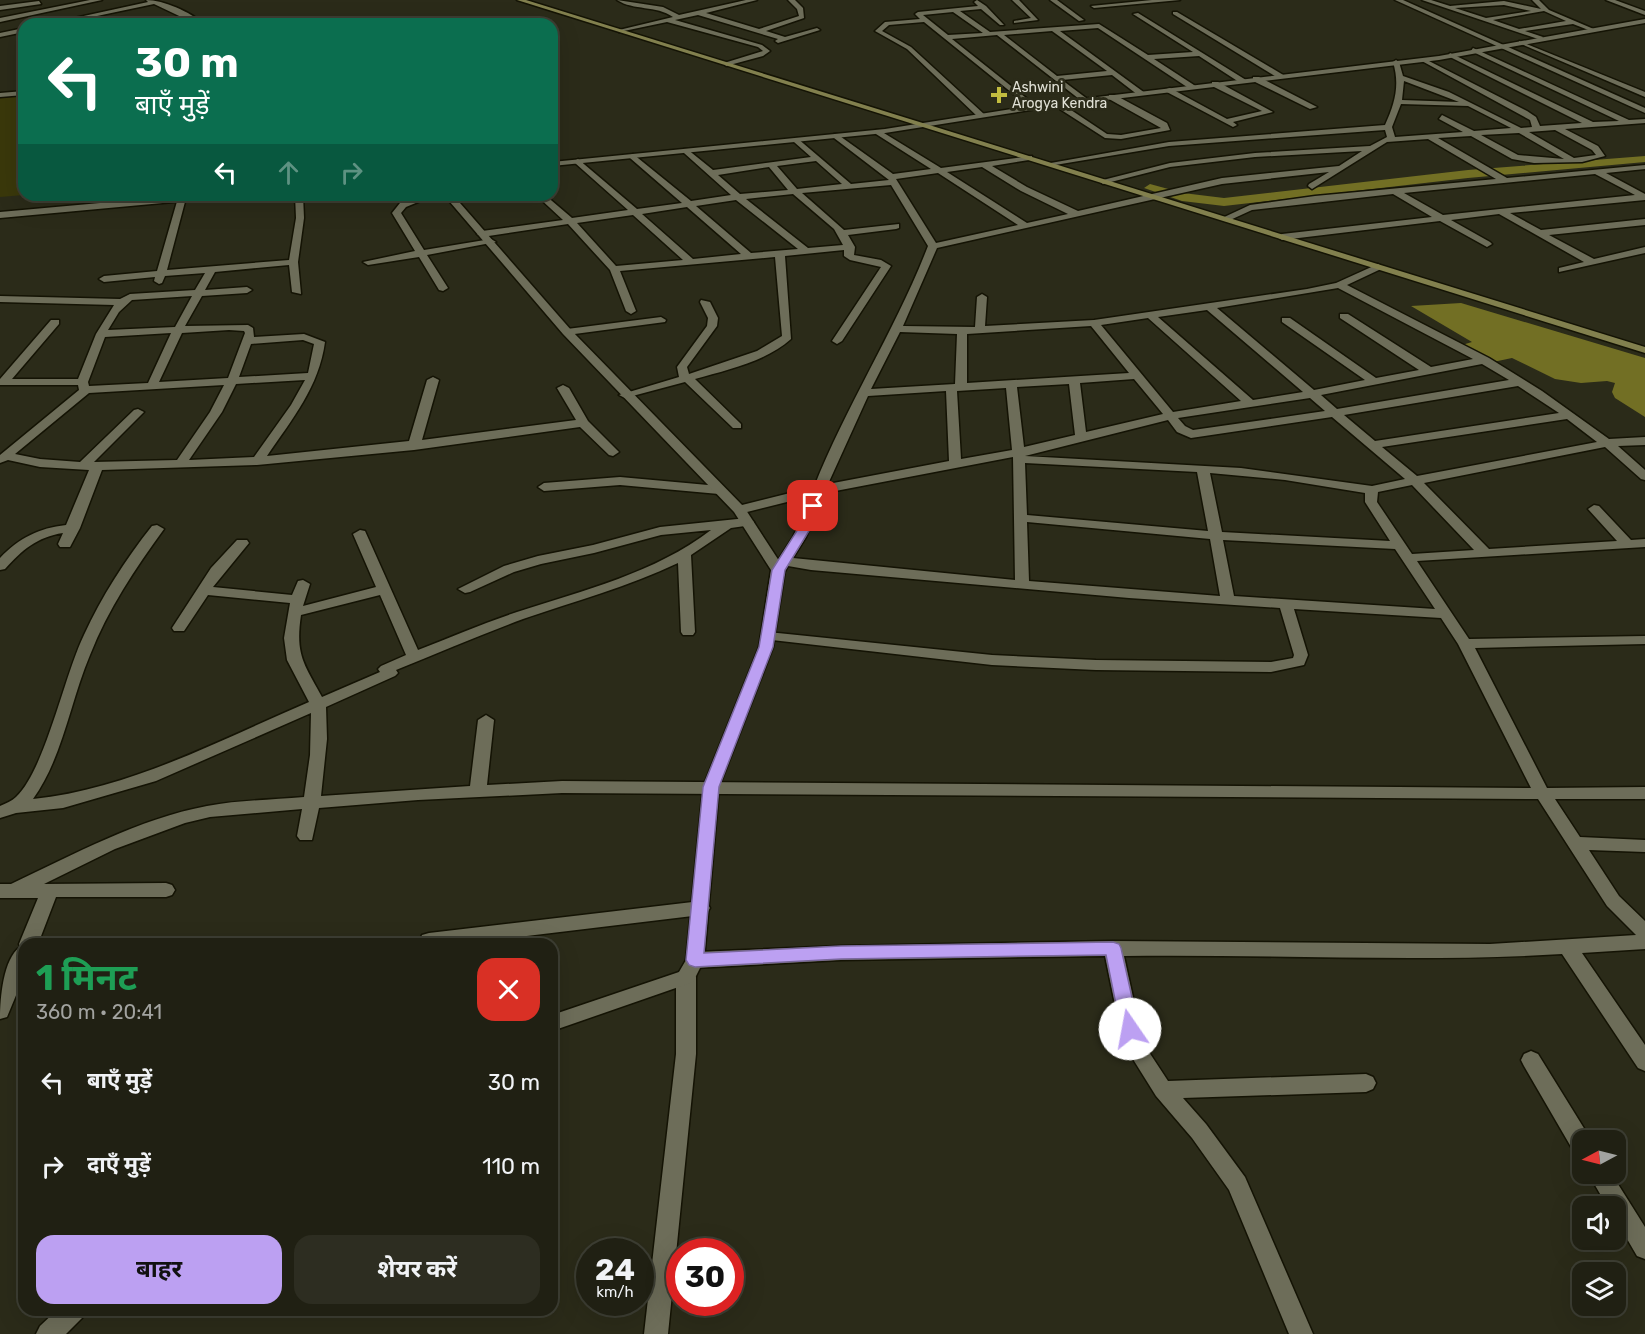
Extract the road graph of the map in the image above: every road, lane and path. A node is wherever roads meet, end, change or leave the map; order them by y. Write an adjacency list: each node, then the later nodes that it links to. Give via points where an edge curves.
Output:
1 (65, 0): 21 (street)
2 (99, 0): 16 (street)
3 (519, 0): 52 (main road)
4 (620, 0): 34 (street, via 631,4 656,3)
5 (754, 0): 26 (street)
6 (791, 0): 53 (street, via 800,8 802,17)
7 (975, 0): 19 (street)
8 (1015, 0): 42 (street, via 1036,19)
9 (1053, 0): 39 (street)
10 (1088, 0): 18 (street)
11 (1177, 0): 18 (street)
12 (1398, 0): 63 (street)
13 (1425, 0): 20 (street)
14 (1535, 0): 24 (street)
15 (1609, 0): 28 (street)
16 (87, 1): 25 (street)
17 (152, 1): 22 (street); 33 (street)
18 (1094, 6): 44 (street, via 1102,16)
19 (984, 7): 23 (street); 42 (street)
20 (1447, 7): 24 (street, via 1504,3); 35 (street)
21 (0, 8)
22 (120, 9): 30 (street); 32 (street)
23 (953, 9): 38 (street, via 941,7 918,13); 43 (street)
24 (1544, 11): 35 (street); 41 (street)
25 (38, 12): 31 (street); 36 (street)
26 (698, 13): 34 (street); 53 (street)
27 (1175, 13): 68 (street)
28 (1645, 13)
29 (1137, 14): 66 (street)
30 (118, 17)
31 (52, 18)
32 (80, 18)
33 (186, 18)
34 (679, 18): 37 (street)
35 (1485, 19): 50 (street)
36 (0, 20)
37 (667, 20): 52 (street); 64 (street)
38 (925, 20): 48 (street); 109 (street, via 887,23 878,31 909,48)
39 (1081, 20)
40 (1645, 21): 51 (street)
41 (1574, 22): 50 (street); 51 (street)
42 (1002, 24): 43 (street)
43 (976, 26): 45 (street); 56 (street)
44 (1099, 26): 47 (street); 69 (street)
45 (967, 27)
46 (948, 28): 48 (street)
47 (1052, 28): 55 (street); 79 (street)
48 (938, 29): 59 (street)
49 (817, 30): 61 (street)
50 (1516, 30): 60 (street)
51 (1593, 30): 60 (street)
52 (621, 31): 75 (main road)
53 (760, 31): 61 (street)
54 (18, 32): 57 (street)
55 (998, 33): 56 (street); 83 (street)
56 (989, 34): 59 (street)
57 (0, 38): 58 (street)
58 (18, 38)
59 (949, 38): 104 (street)
60 (1541, 38): 62 (street)
61 (785, 39): 64 (street)
62 (1521, 42): 63 (street); 70 (street)
63 (1498, 45): 65 (street); 72 (street)
64 (760, 46): 75 (street, via 766,53)
65 (1473, 50): 67 (street); 73 (street)
66 (1201, 55): 68 (street); 69 (street); 87 (street)
67 (1450, 55): 71 (street); 76 (street)
68 (1247, 56): 81 (street)
69 (1149, 57): 90 (street)
70 (1560, 58): 72 (street); 78 (street)
71 (1423, 60): 74 (street); 77 (street)
72 (1531, 60): 73 (street); 80 (street)
73 (1500, 62): 76 (street); 82 (street)
74 (1396, 63): 81 (street); 84 (street)
75 (726, 64): 114 (main road)
76 (1468, 64): 77 (street); 86 (street)
77 (1437, 66): 88 (street)
78 (1593, 72): 80 (street); 95 (street)
79 (1113, 73): 83 (street); 92 (street)
80 (1564, 74): 82 (street); 99 (street)
81 (1281, 76): 85 (street)
82 (1531, 77): 86 (street); 102 (street)
83 (1055, 78): 97 (street)
84 (1402, 78): 98 (street); 101 (street)
85 (1256, 79): 87 (street); 103 (street)
86 (1499, 79): 88 (street); 106 (street)
87 (1242, 80): 89 (street)
88 (1466, 82): 105 (street)
89 (1215, 84): 90 (street); 111 (street, via 1269,112)
90 (1193, 87): 91 (street)
91 (1167, 90): 92 (street); 111 (street)
92 (1141, 93): 96 (street)
93 (18, 94): 94 (street)
94 (0, 95)
95 (1645, 95)
96 (1112, 97): 97 (street); 122 (street, via 1167,128)
97 (1083, 100): 100 (street)
98 (1400, 102): 101 (street); 116 (street)
99 (1625, 102): 102 (street); 107 (street)
100 (1056, 104): 104 (street); 122 (street, via 1105,136)
101 (1469, 104): 105 (street); 120 (street)
102 (1591, 105): 106 (street); 113 (street)
103 (1313, 106)
104 (1032, 107): 109 (street)
105 (1514, 107): 108 (street)
106 (1560, 109): 108 (street); 115 (street)
107 (1645, 111)
108 (1524, 113): 119 (street, via 1533,119)
109 (981, 115): 114 (street)
110 (1442, 117): 123 (street)
111 (1227, 121): 118 (street)
112 (1645, 121): 113 (street)
113 (1628, 123): 115 (street)
114 (924, 125): 121 (street); 135 (main road)
115 (1592, 125): 117 (street)
116 (1388, 127): 126 (street); 128 (street)
117 (1557, 128): 119 (street); 136 (street, via 1601,152 1599,157)
118 (1241, 129)
119 (1537, 129): 120 (street)
120 (1518, 130): 123 (street); 136 (street)
121 (879, 132): 124 (street); 144 (street)
122 (1151, 134): 129 (street)
123 (1473, 134): 125 (street); 136 (street, via 1525,160)
124 (837, 136): 127 (street); 148 (street)
125 (1430, 137): 128 (street); 150 (street)
126 (1225, 139): 129 (street); 132 (street)
127 (796, 140): 131 (street); 134 (street)
128 (1392, 140): 130 (street, via 1379,142)
129 (1169, 144): 140 (street)
130 (1373, 148): 132 (street); 142 (street)
131 (687, 151): 133 (street); 146 (street)
132 (1255, 155): 147 (street); 149 (street, via 1133,172)
133 (633, 156): 137 (street); 164 (street)
134 (818, 158): 139 (street); 151 (street)
135 (1029, 158): 140 (main road); 141 (street)
136 (1571, 159)
137 (578, 161): 138 (street); 165 (street)
138 (558, 163)
139 (771, 164): 146 (street); 153 (street)
140 (1049, 164): 149 (main road)
141 (985, 165): 144 (street); 167 (street)
142 (1343, 167): 147 (street); 152 (street)
143 (1645, 167): 145 (street)
144 (942, 171): 148 (street); 174 (street)
145 (1596, 172): 150 (street); 166 (street, via 1645,197)
146 (711, 173): 157 (street)
147 (1287, 173): 152 (street); 155 (street)
148 (893, 180): 151 (street); 180 (street)
149 (1103, 181): 155 (main road)
150 (1506, 181): 154 (street)
151 (848, 185): 153 (street)
152 (1314, 187): 156 (street)
153 (794, 191): 157 (street); 175 (street)
154 (1394, 191): 156 (street); 169 (street)
155 (1156, 195): 167 (street); 170 (main road)
156 (1327, 196): 170 (street, via 1250,208)
157 (738, 197): 164 (street); 183 (street)
158 (150, 201): 168 (street)
159 (181, 201): 195 (street)
160 (299, 201): 188 (street)
161 (414, 201): 184 (street, via 396,213)
162 (453, 201): 178 (street)
163 (547, 201): 171 (street)
164 (686, 204): 165 (street); 186 (street)
165 (634, 211): 171 (street); 187 (street)
166 (1500, 211): 169 (street); 176 (street)
167 (1076, 214): 174 (street)
168 (0, 215)
169 (1442, 218): 177 (street); 179 (street)
170 (1226, 219): 177 (main road)
171 (570, 221): 178 (street); 192 (street)
172 (1645, 222): 176 (street)
173 (896, 226): 175 (street)
174 (1026, 226): 180 (street)
175 (842, 233): 181 (street)
176 (1539, 233): 190 (street)
177 (1282, 237): 191 (main road)
178 (487, 238): 184 (street); 219 (street)
179 (1487, 244)
180 (933, 246): 215 (street)
181 (850, 247): 183 (street); 222 (street, via 852,259 879,262 886,269)
182 (1645, 250): 190 (street)
183 (807, 252): 185 (street)
184 (421, 254): 189 (street); 198 (street)
185 (780, 255): 186 (street); 228 (street, via 787,337 783,344 760,355)
186 (750, 257): 187 (street)
187 (690, 261): 192 (street)
188 (293, 262): 193 (street); 200 (street)
189 (368, 262)
190 (1592, 262): 194 (street)
191 (1378, 267): 197 (street); 223 (main road)
192 (614, 269): 208 (street)
193 (211, 270): 195 (street); 201 (street)
194 (1562, 270)
195 (162, 274): 196 (street); 202 (street)
196 (104, 279)
197 (1339, 285): 207 (street); 224 (street)
198 (443, 288)
199 (247, 290): 201 (street)
200 (297, 292)
201 (199, 293): 202 (street); 216 (street)
202 (153, 295): 205 (street)
203 (982, 297): 217 (street)
204 (0, 299): 205 (street)
205 (120, 302): 220 (street)
206 (705, 302): 228 (street, via 713,318 712,326 682,367)
207 (1210, 307): 209 (street); 241 (street)
208 (631, 311)
209 (1150, 315): 214 (street); 243 (street)
210 (1344, 316): 225 (street)
211 (661, 320): 219 (street)
212 (1286, 320): 233 (street)
213 (55, 322): 232 (street)
214 (1094, 324): 217 (street); 227 (street)
215 (898, 329): 218 (street); 240 (street)
216 (178, 330): 220 (street); 221 (street, via 245,327 250,333); 237 (street)
217 (980, 330): 218 (street)
218 (962, 331): 238 (street)
219 (567, 332): 242 (street)
220 (102, 334): 236 (street)
221 (247, 340): 226 (street, via 318,339 320,348); 231 (street)
222 (837, 341)
223 (1645, 350)
224 (1485, 360): 225 (street); 234 (street)
225 (1429, 371): 233 (street)
226 (312, 376): 231 (street); 258 (street)
227 (1136, 376): 230 (street); 247 (street)
228 (684, 377): 242 (street); 249 (street)
229 (433, 380): 254 (street)
230 (1074, 380): 235 (street); 250 (street)
231 (232, 381): 237 (street); 260 (street)
232 (1, 382): 236 (street)
233 (1375, 382): 241 (street)
234 (1520, 382): 245 (street); 246 (street)
235 (1011, 383): 238 (street); 256 (street)
236 (83, 386): 237 (street); 257 (street)
237 (152, 386)
238 (956, 387): 240 (street); 259 (street)
239 (563, 388): 248 (street)
240 (866, 393): 267 (street)
241 (1311, 394): 243 (street); 245 (street)
242 (626, 395): 266 (street)
243 (1250, 403): 247 (street)
244 (138, 412): 261 (street)
245 (1335, 413): 247 (street, via 1196,434 1185,432); 253 (street)
246 (1568, 415): 252 (street); 253 (street)
247 (1170, 416): 250 (street)
248 (583, 423): 254 (street); 255 (street)
249 (737, 426)
250 (1081, 438): 256 (street)
251 (1645, 441): 252 (street)
252 (1609, 443): 263 (street); 264 (street)
253 (1372, 445): 264 (street)
254 (414, 446): 258 (street)
255 (613, 452)
256 (1019, 456): 259 (street); 262 (street); 271 (street)
257 (3, 459): 261 (street)
258 (257, 461): 260 (street)
259 (955, 464): 267 (street)
260 (180, 465): 261 (street)
261 (91, 466): 273 (street)
262 (1203, 469): 268 (street, via 1327,481); 276 (street)
263 (1645, 476)
264 (1416, 482): 268 (street); 282 (street)
265 (544, 487): 266 (street, via 620,481)
266 (719, 490): 270 (street)
267 (818, 490): 270 (street); 286 (street, via 806,526)
268 (1372, 490): 281 (street, via 1371,502)
269 (1594, 509): 280 (street)
270 (743, 516): 272 (street); 286 (street)
271 (1021, 518): 276 (street); 288 (street)
272 (727, 524): 283 (street, via 706,543); 290 (street, via 660,531 538,560)
273 (74, 528): 279 (street); 285 (street, via 27,538)
274 (157, 529): 309 (street, via 117,584 82,655 40,773 25,799)
275 (360, 534): 289 (street)
276 (1215, 536): 281 (street); 292 (street)
277 (242, 543): 291 (street)
278 (1645, 543): 280 (street)
279 (65, 544)
280 (1629, 544): 282 (street)
281 (1399, 545): 284 (street)
282 (1485, 553): 284 (street)
283 (684, 555): 297 (street); 301 (street)
284 (1408, 558): 295 (street)
285 (0, 566)
286 (782, 566): 288 (street); 298 (street)
287 (303, 584): 294 (street)
288 (1022, 585): 292 (street)
289 (385, 589): 294 (street); 301 (street)
290 (465, 589)
291 (202, 590): 294 (street); 296 (street)
292 (1228, 600): 293 (street)
293 (1286, 604): 295 (street); 298 (street, via 1301,655 1299,662 1292,665 1271,667 992,660)
294 (296, 606): 302 (street, via 291,644 297,668)
295 (1445, 614): 300 (street)
296 (179, 628)
297 (688, 632)
298 (768, 636): 304 (street)
299 (1645, 640): 300 (street)
300 (1465, 644): 306 (street)
301 (414, 657): 302 (street)
302 (316, 700): 308 (street, via 318,764); 309 (street, via 150,777 63,802)
303 (486, 720): 305 (street)
304 (711, 787): 305 (street); 306 (street); 316 (street)
305 (478, 791): 308 (street)
306 (1542, 793): 307 (street); 311 (street)
307 (1645, 793)
308 (311, 804): 310 (street); 314 (street, via 210,811 159,823)
309 (6, 810)
310 (306, 836)
311 (1576, 843): 312 (street); 317 (street, via 1613,901)
312 (1645, 846)
313 (166, 890): 315 (street)
314 (7, 891): 315 (street)
315 (50, 891): 318 (street)
316 (701, 908): 319 (street); 324 (street)
317 (1645, 932)
318 (30, 938)
319 (446, 938)
320 (1645, 942): 321 (street)
321 (1567, 946): 322 (street, via 1490,951); 328 (street)
322 (1113, 948): 324 (street, via 841,952); 330 (street, via 1130,1029 1141,1056)
323 (18, 968): 325 (street)
324 (691, 969): 326 (street); 336 (street, via 686,1054)
325 (0, 1011)
326 (558, 1021)
327 (1532, 1060): 331 (street)
328 (1645, 1062)
329 (1366, 1083): 330 (street)
330 (1163, 1090): 337 (street, via 1237,1184)
331 (1573, 1130)
332 (1606, 1184): 333 (street)
333 (1645, 1248)
334 (68, 1316): 335 (street)
335 (48, 1334)
336 (656, 1334)
337 (1301, 1334)

